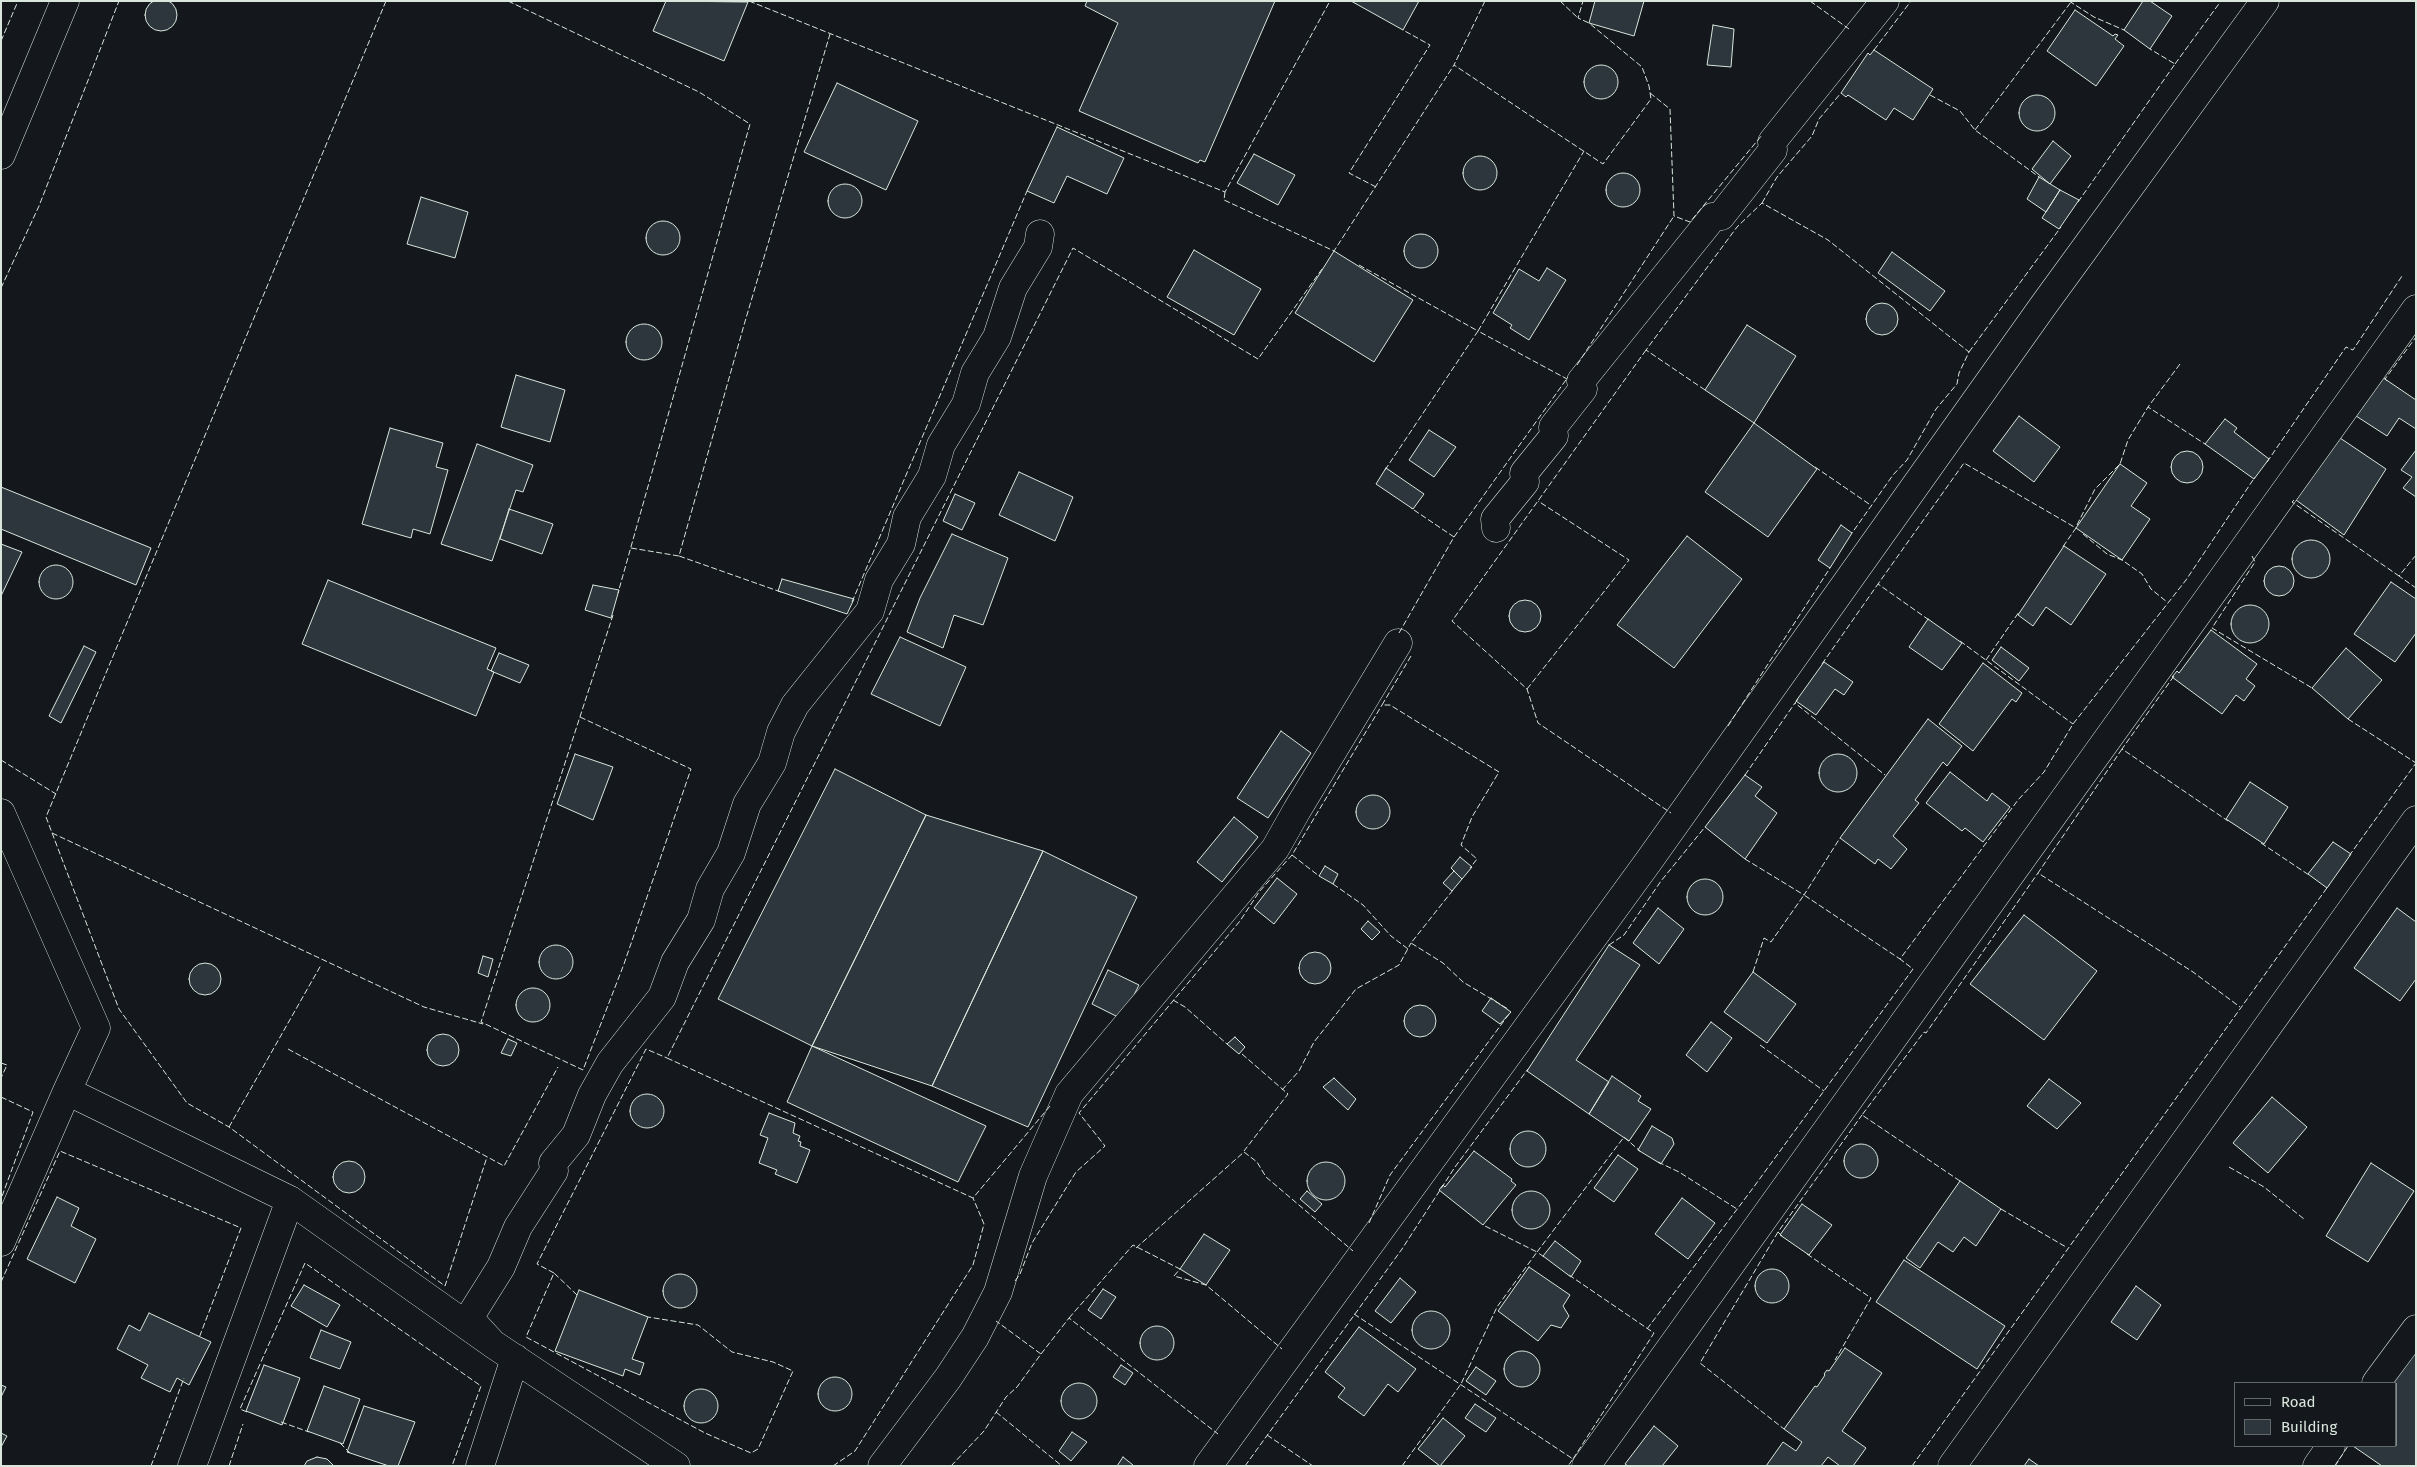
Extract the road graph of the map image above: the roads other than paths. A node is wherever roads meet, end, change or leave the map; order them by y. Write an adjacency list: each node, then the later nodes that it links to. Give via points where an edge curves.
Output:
1 (65, 1): 4 (street)
2 (1885, 1): 7 (street, via 1772,142 1773,150 1721,216 1713,217 1582,381 1583,390 1553,427 1554,436 1524,473 1525,482 1495,519)
3 (2265, 1): 22 (street, via 2037,314 1648,862)
4 (1, 155)
5 (1040, 234): 15 (street, via 1038,247 1013,288 997,337 975,373 966,404 941,445 932,476 906,518 901,544 879,580 870,611 795,705 772,763 747,804 731,853 710,890 701,920 675,962 662,997 610,1063 592,1095 576,1135 554,1163 554,1171 518,1227 501,1267 469,1318)
6 (2416, 309): 23 (street)
7 (1496, 528)
8 (1398, 643): 21 (street, via 1276,849 1069,1094 1033,1176 998,1292 975,1337 948,1378)
9 (1, 813): 11 (street, via 96,1028)
10 (2416, 820): 24 (street)
11 (67, 1091): 12 (street); 13 (street)
12 (290, 1200): 15 (street); 18 (street)
13 (1, 1242)
14 (2416, 1329): 16 (street)
15 (504, 1351): 19 (street); 20 (street)
16 (2377, 1382)
17 (2330, 1447): 25 (street)
18 (192, 1466)
19 (480, 1466)
20 (676, 1466)
21 (882, 1466)
22 (1208, 1466)
23 (1586, 1466)
24 (1952, 1466)
25 (2317, 1466)

